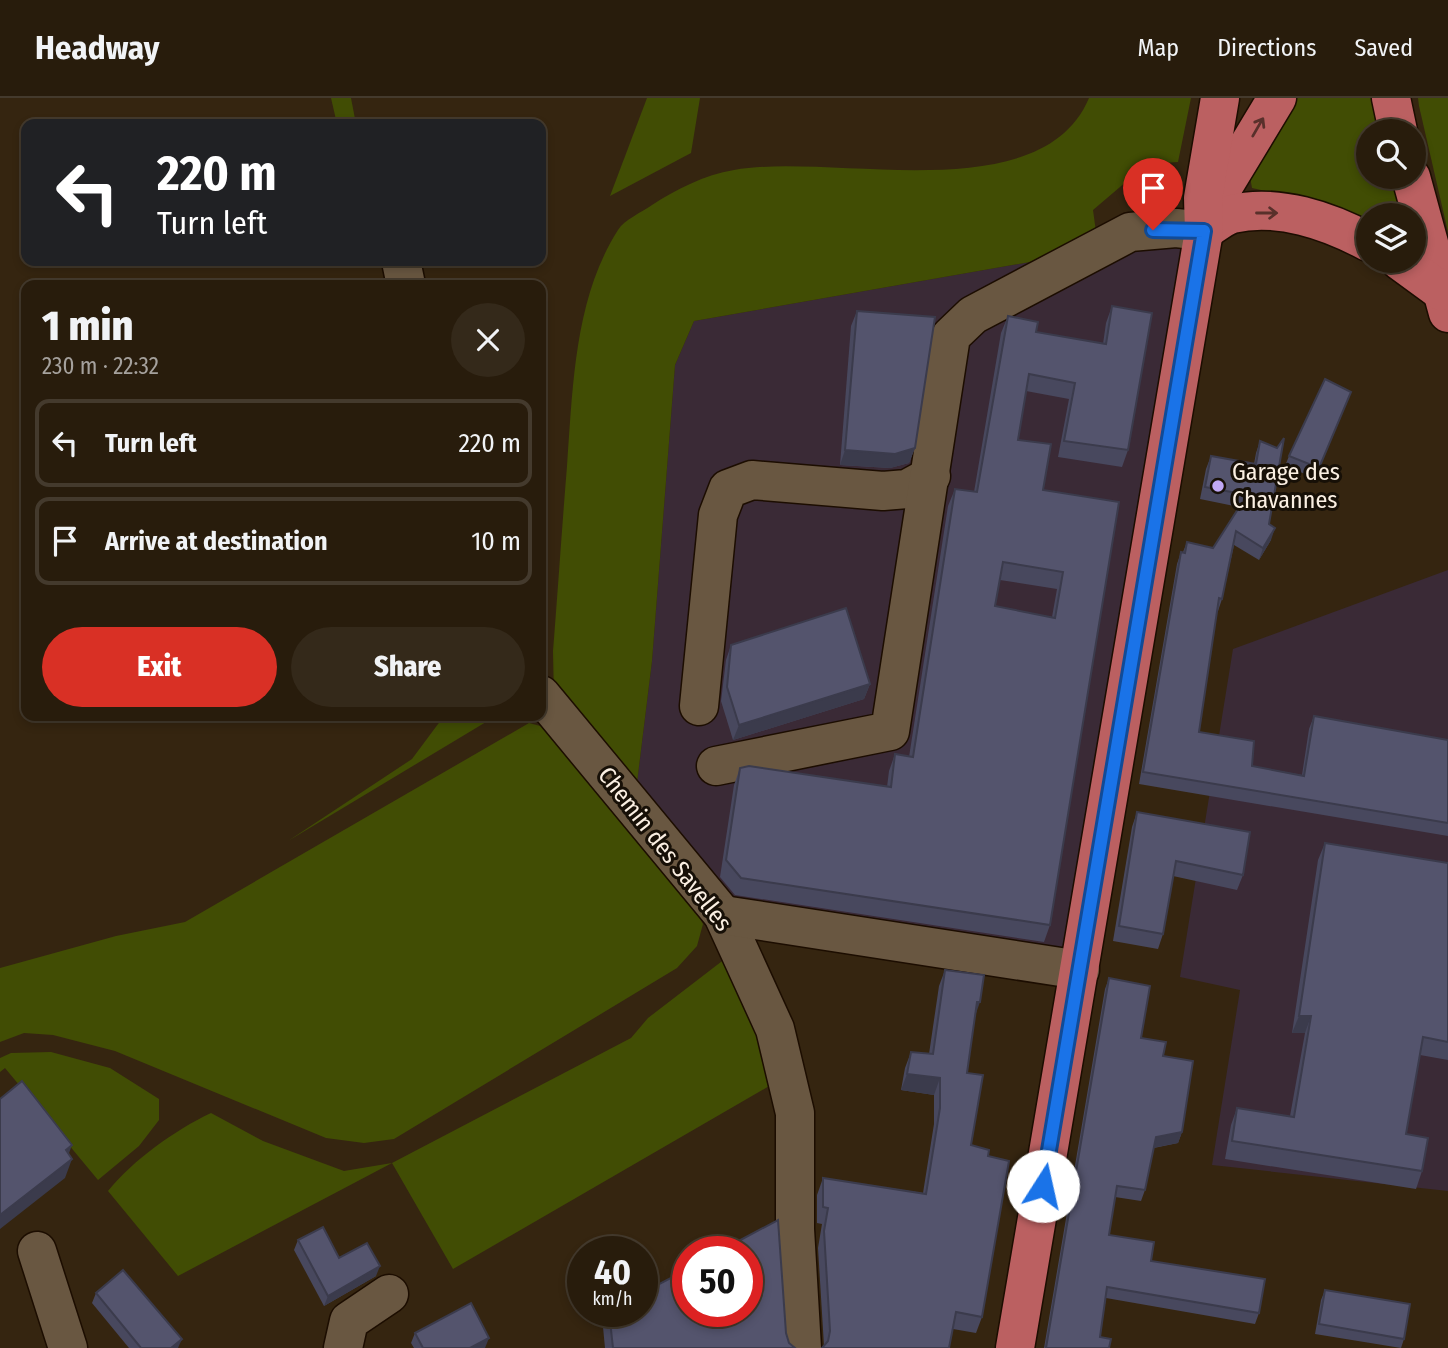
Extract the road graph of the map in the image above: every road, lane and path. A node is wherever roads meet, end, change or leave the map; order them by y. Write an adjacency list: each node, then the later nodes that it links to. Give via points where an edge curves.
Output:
1 (1220, 98): 6 (main road, via 1203,198)
2 (1277, 98): 6 (main road, one-way to 2, via 1225,184)
3 (1391, 98): 4 (main road)
4 (1395, 119)
5 (1413, 189): 9 (main road)
6 (1204, 231): 7 (main road, one-way to 7, via 1230,215 1272,212); 10 (street, via 1130,232 973,315 951,336); 15 (main road)
7 (1356, 236)
8 (1413, 273): 9 (main road)
9 (1445, 302)
10 (931, 476): 12 (street, via 907,489 883,491 752,480 728,489 718,514); 13 (street, via 890,731)
11 (546, 701): 14 (street, Chemin des Savelles)
12 (699, 706)
13 (716, 766)
14 (723, 915): 15 (street); 20 (street, Chemin des Savelles, via 775,1029 795,1113 794,1229)
15 (1080, 970): 21 (main road)
16 (37, 1251): 18 (street)
17 (389, 1294): 19 (street, via 349,1321)
18 (68, 1348)
19 (343, 1348)
20 (802, 1348)
21 (1015, 1348)

